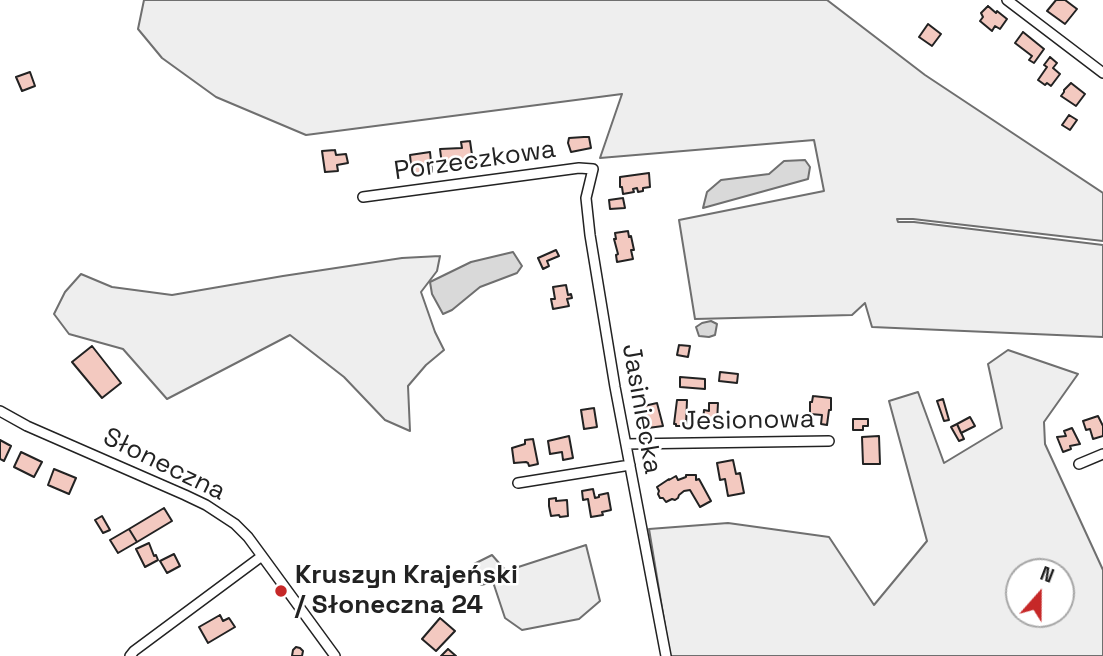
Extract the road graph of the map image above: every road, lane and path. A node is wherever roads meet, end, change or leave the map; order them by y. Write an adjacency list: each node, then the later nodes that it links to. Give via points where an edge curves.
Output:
1 (1007, 0): 2 (street)
2 (1103, 73)
3 (593, 169): 4 (street, Porzeczkowa); 7 (street, Jasiniecka, via 586,198 590,235)
4 (363, 197)
5 (0, 411): 12 (street, Słoneczna, via 206,505 234,524)
6 (829, 442): 7 (street, Jesionowa)
7 (626, 444): 10 (street, Jasiniecka)
8 (1103, 454): 9 (street)
9 (1079, 464)
10 (630, 465): 11 (street); 15 (street, Jasiniecka)
11 (518, 483)
12 (262, 556): 13 (street); 14 (street, Słoneczna)
13 (130, 656)
14 (335, 656)
15 (666, 656)

